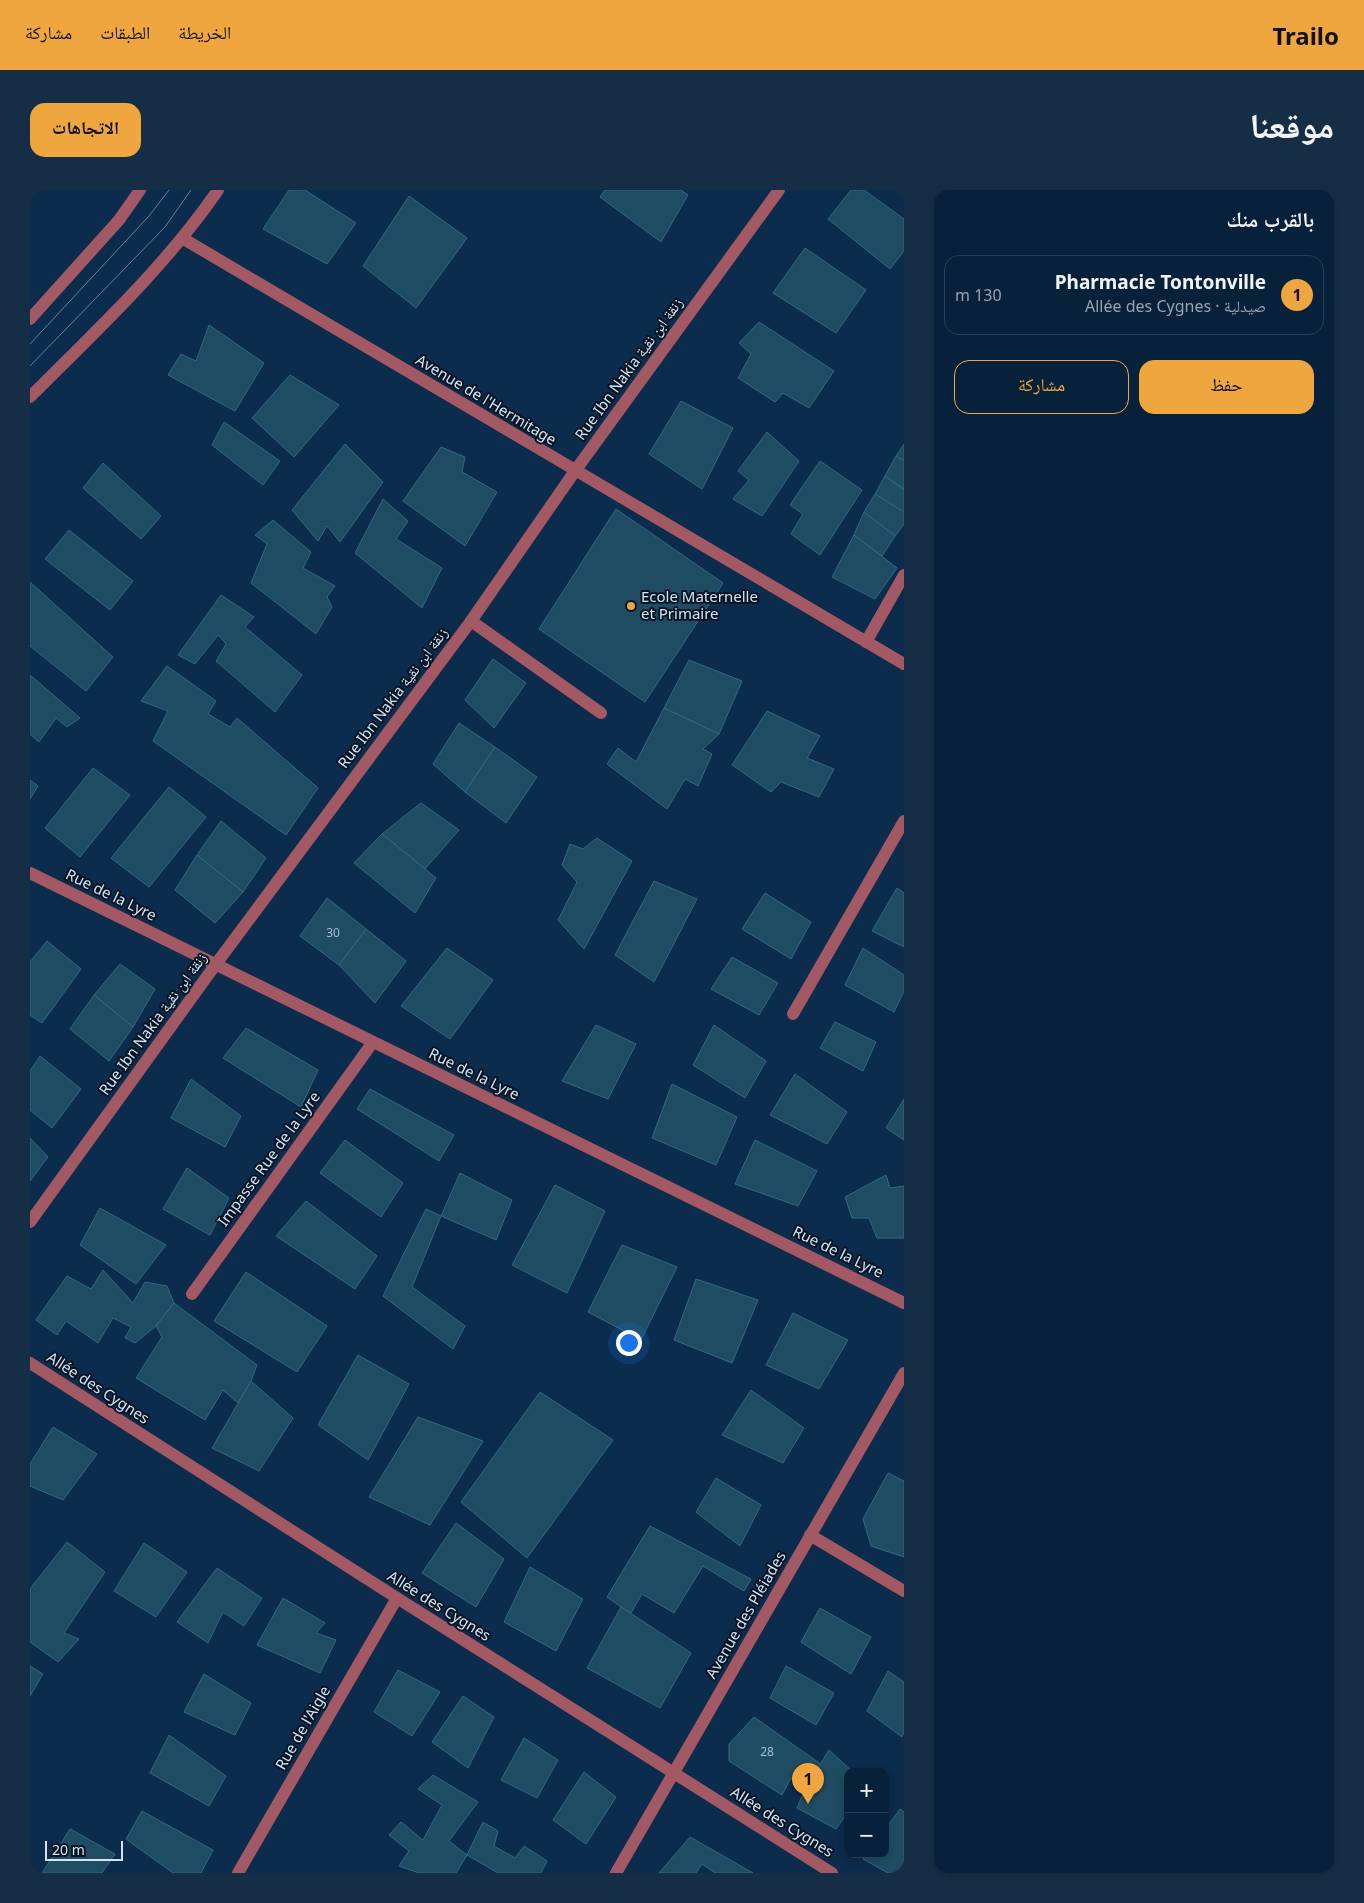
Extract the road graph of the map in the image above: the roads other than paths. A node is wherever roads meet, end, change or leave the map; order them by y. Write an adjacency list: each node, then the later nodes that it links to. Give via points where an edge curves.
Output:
1 (140, 190): 5 (street, via 119,220)
2 (218, 190): 4 (street)
3 (778, 190): 7 (street, Rue Ibn Nakia زنقة ابن نقية)
4 (182, 238): 6 (street, via 123,305); 7 (street, Avenue de l'Hermitage)
5 (30, 319)
6 (30, 397)
7 (575, 471): 9 (street, Rue Ibn Nakia زنقة ابن نقية); 10 (street, Avenue de l'Hermitage)
8 (904, 575): 10 (street)
9 (471, 621): 12 (street); 15 (street, Rue Ibn Nakia زنقة ابن نقية)
10 (866, 642): 11 (street, Avenue de l'Hermitage)
11 (904, 664)
12 (601, 713)
13 (904, 821): 16 (street)
14 (30, 873): 15 (street, Rue de la Lyre)
15 (216, 964): 17 (street, Rue de la Lyre); 18 (street, Rue Ibn Nakia زنقة ابن نقية)
16 (793, 1014)
17 (373, 1042): 19 (street, Impasse Rue de la Lyre); 20 (street, Rue de la Lyre)
18 (30, 1222)
19 (192, 1294)
20 (904, 1303)
21 (30, 1363): 25 (street, Allée des Cygnes)
22 (904, 1372): 23 (street, Avenue des Pléiades)
23 (810, 1535): 24 (street); 26 (street, Avenue des Pléiades)
24 (904, 1591)
25 (397, 1598): 26 (street, Allée des Cygnes); 27 (street, Rue de l'Aigle)
26 (674, 1773): 28 (street, Avenue des Pléiades); 29 (street, Allée des Cygnes)
27 (238, 1873)
28 (616, 1873)
29 (832, 1873)

